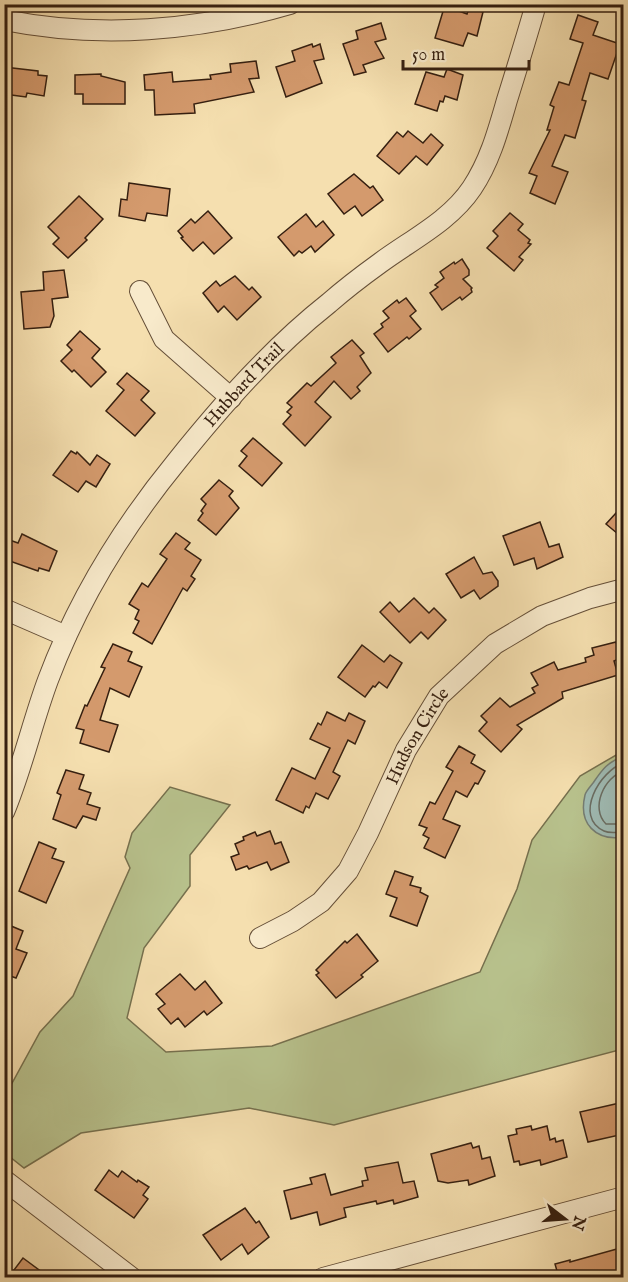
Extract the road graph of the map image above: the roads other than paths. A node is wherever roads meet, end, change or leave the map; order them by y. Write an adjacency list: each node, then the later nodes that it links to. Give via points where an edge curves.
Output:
1 (290, 4): 3 (street, via 254,15 166,28 75,30)
2 (536, 4): 5 (street, Hubbard Trail, via 495,142 471,190 453,210 326,305)
3 (4, 20)
4 (140, 291): 5 (street, via 164,339)
5 (231, 398): 8 (street, Hubbard Trail, via 177,461 119,540)
6 (624, 590): 10 (street, Hudson Circle, via 542,616 495,644 439,696 406,750 348,871 321,902)
7 (4, 609): 8 (street)
8 (66, 636): 9 (street, Hubbard Trail)
9 (4, 812)
10 (260, 938)
11 (4, 1180): 13 (street)
12 (624, 1197): 14 (street)
13 (132, 1278)
14 (323, 1278)

